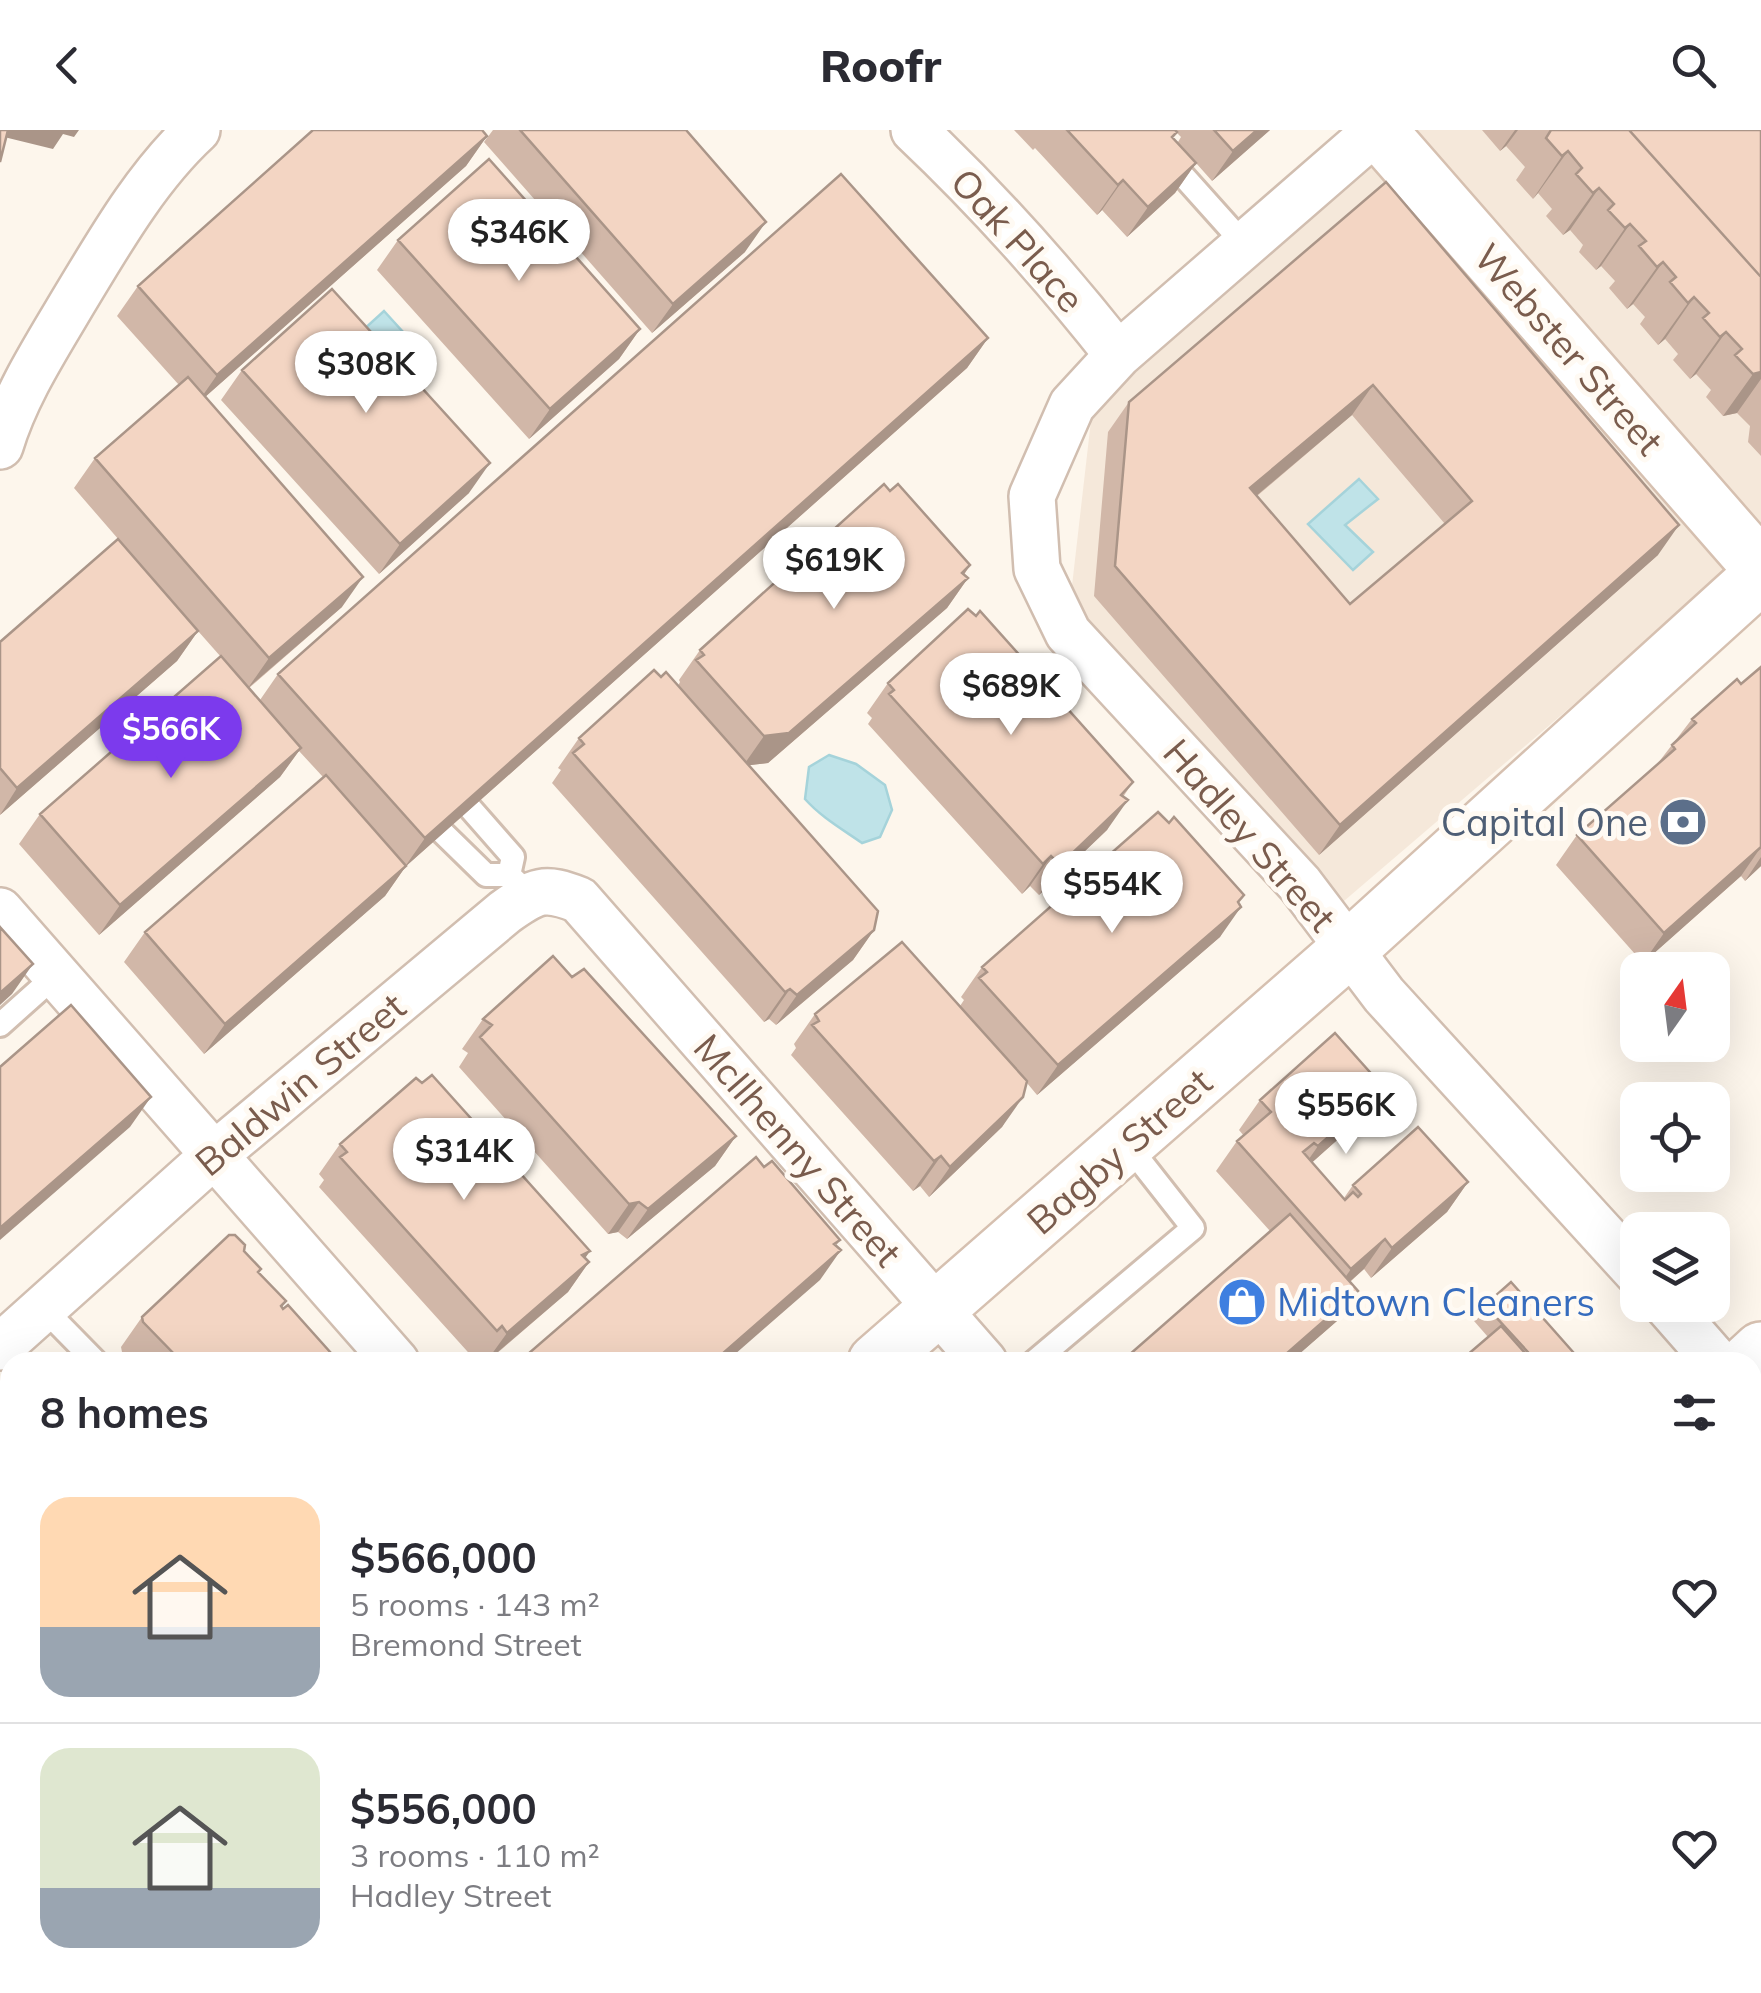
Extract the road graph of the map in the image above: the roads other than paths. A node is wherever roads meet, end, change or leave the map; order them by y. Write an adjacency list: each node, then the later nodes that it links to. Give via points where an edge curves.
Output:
1 (197, 130): 7 (street, via 110,240)
2 (914, 130): 6 (street, Oak Place, via 1053,273)
3 (1142, 130): 5 (lane)
4 (1377, 130): 5 (street); 8 (main road, Webster Street)
5 (1245, 245): 6 (street)
6 (1118, 355): 13 (street, Hadley Street, via 1072,405 1032,496 1037,569 1068,633 1300,884)
7 (3, 427)
8 (1761, 572): 13 (main road, Bagby Street)
9 (470, 808): 11 (lane, via 513,857)
10 (443, 833): 11 (lane, via 486,875)
11 (519, 884): 17 (street, Baldwin Street); 20 (street, McIlhenny Street, via 579,900)
12 (0, 912): 14 (street)
13 (1349, 949): 16 (main road, Bagby Street); 18 (street, Hadley Street)
14 (56, 974): 15 (lane); 17 (street)
15 (0, 1024)
16 (1127, 1144): 20 (main road, Bagby Street); 27 (lane, via 1193,1228)
17 (212, 1156): 19 (street, Baldwin Street); 24 (street)
18 (1620, 1253)
19 (43, 1308): 22 (street, Baldwin Street); 23 (lane)
20 (937, 1309): 25 (main road, Bagby Street); 26 (street, McIlhenny Street)
21 (1682, 1322): 28 (street)
22 (0, 1347)
23 (86, 1352)
24 (387, 1352)
25 (888, 1352)
26 (975, 1352)
27 (1046, 1352)
28 (1708, 1352)

